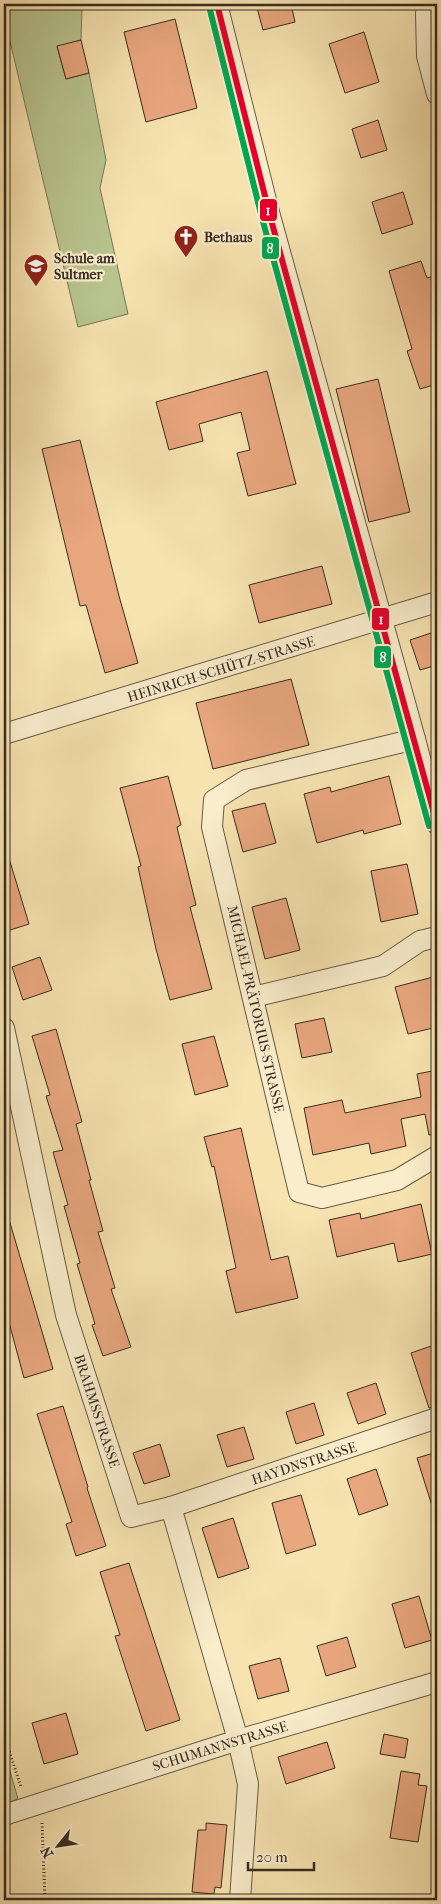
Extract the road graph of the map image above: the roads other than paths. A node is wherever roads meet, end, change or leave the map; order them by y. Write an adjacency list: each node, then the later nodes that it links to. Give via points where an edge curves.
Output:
1 (218, 4): 5 (street, via 270,216)
2 (433, 4): 3 (street, via 426,13 427,56)
3 (437, 94)
4 (437, 602): 5 (street, HEINRICH-SCHÜTZ-STRASSE)
5 (381, 620): 6 (street, HEINRICH-SCHÜTZ-STRASSE); 7 (street)
6 (4, 734)
7 (415, 739): 8 (street); 10 (street, MICHAEL-PRÄTORIUS-STRASSE, via 246,780 214,800 212,827)
8 (436, 813)
9 (437, 937): 10 (street, via 420,941 383,966)
10 (253, 997): 12 (street, MICHAEL-PRÄTORIUS-STRASSE, via 299,1192 322,1198 397,1180)
11 (4, 1028): 14 (street, BRAHMSSTRASSE, via 66,1315 131,1517)
12 (437, 1156)
13 (437, 1418): 14 (street, HAYDNSTRASSE)
14 (171, 1507): 16 (street)
15 (437, 1682): 16 (street, SCHUMANNSTRASSE)
16 (238, 1740): 17 (street, SCHUMANNSTRASSE); 18 (street, via 248,1784)
17 (4, 1815)
18 (240, 1900)

